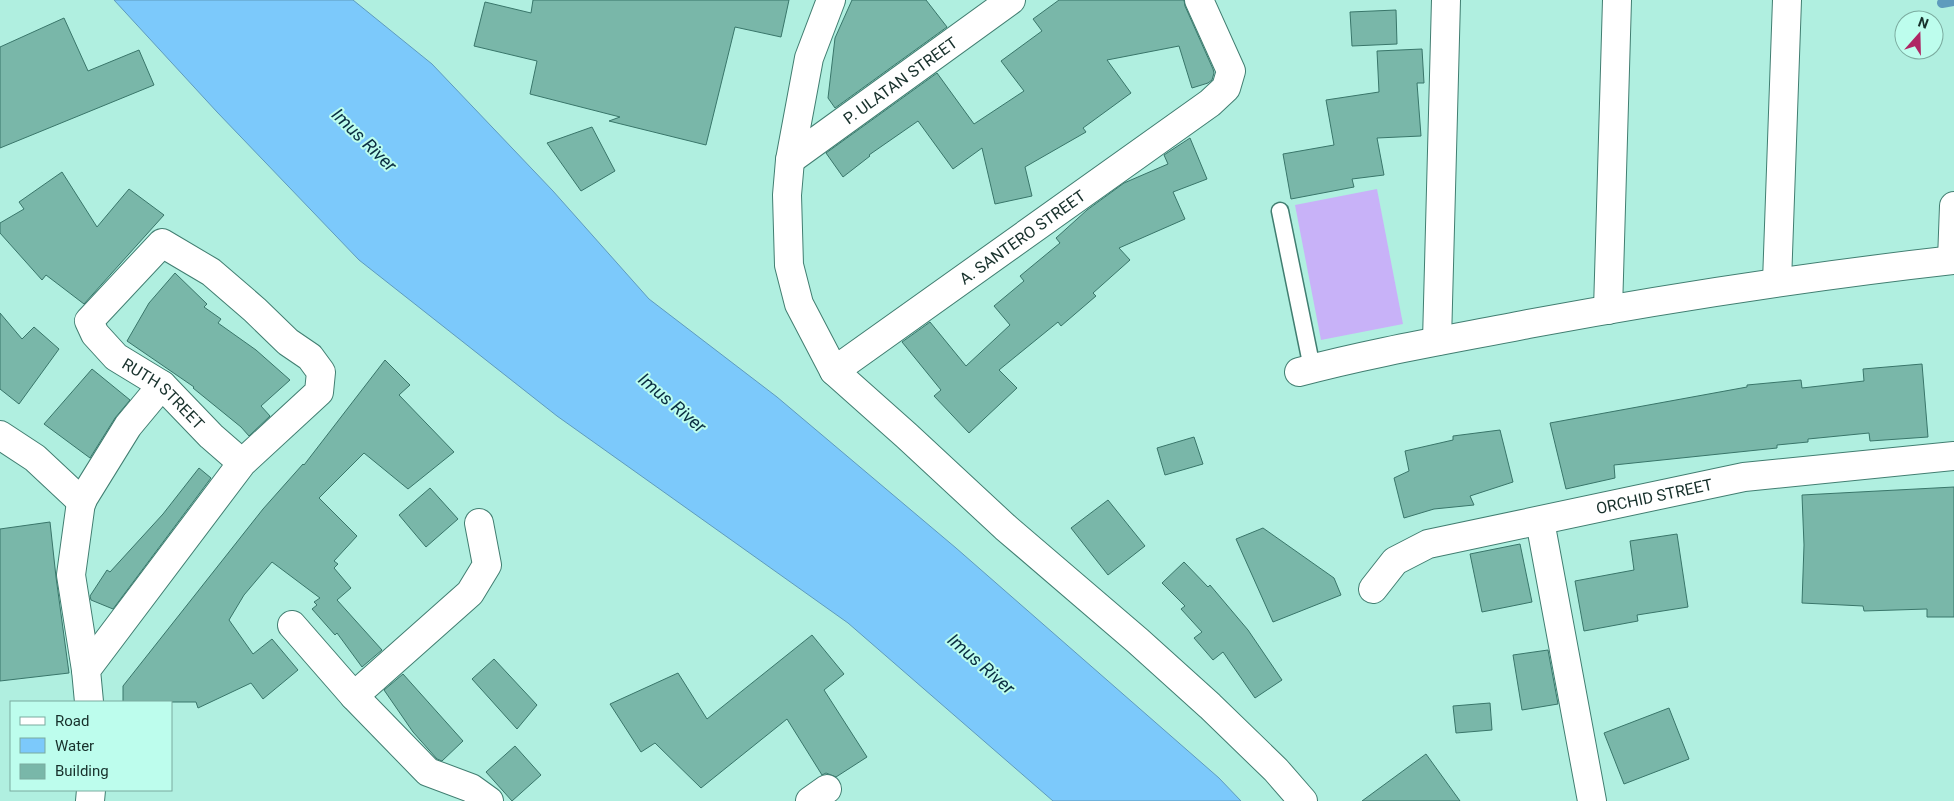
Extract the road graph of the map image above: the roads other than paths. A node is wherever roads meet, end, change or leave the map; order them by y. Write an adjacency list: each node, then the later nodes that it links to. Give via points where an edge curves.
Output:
1 (831, 0): 7 (street, via 809,58)
2 (1011, 0): 7 (street, P. ULATAN STREET)
3 (1200, 0): 14 (street, A. SANTERO STREET, via 1231,71 1226,88 1210,104)
4 (1446, 0): 13 (street)
5 (1617, 0): 12 (street)
6 (1787, 0): 11 (street)
7 (790, 160): 14 (street, via 787,195 789,265 799,304)
8 (1954, 206): 10 (street)
9 (1280, 212): 15 (lane)
10 (1953, 260): 11 (street)
11 (1777, 282): 12 (street)
12 (1608, 310): 13 (street)
13 (1437, 341): 15 (street)
14 (834, 370): 29 (street, via 1005,527 1210,706)
15 (1306, 370)
16 (162, 385): 19 (street, RUTH STREET); 19 (street, RUTH STREET, via 116,357 95,334 89,320 162,243 211,272 288,342 310,357 320,372 319,392); 20 (street, via 128,426)
17 (0, 434): 20 (street, via 35,458)
18 (1954, 456): 21 (street, ORCHID STREET, via 1744,477)
19 (242, 463): 25 (street)
20 (82, 502): 25 (street, via 71,575)
21 (1540, 521): 23 (street, ORCHID STREET, via 1428,544 1395,560); 30 (street)
22 (479, 523): 26 (street, via 487,565 470,593)
23 (1373, 589)
24 (292, 625): 26 (street)
25 (86, 670): 27 (street)
26 (354, 696): 28 (street, via 428,772 471,788)
27 (88, 701)
28 (489, 801)
29 (1303, 801)
30 (1592, 801)

